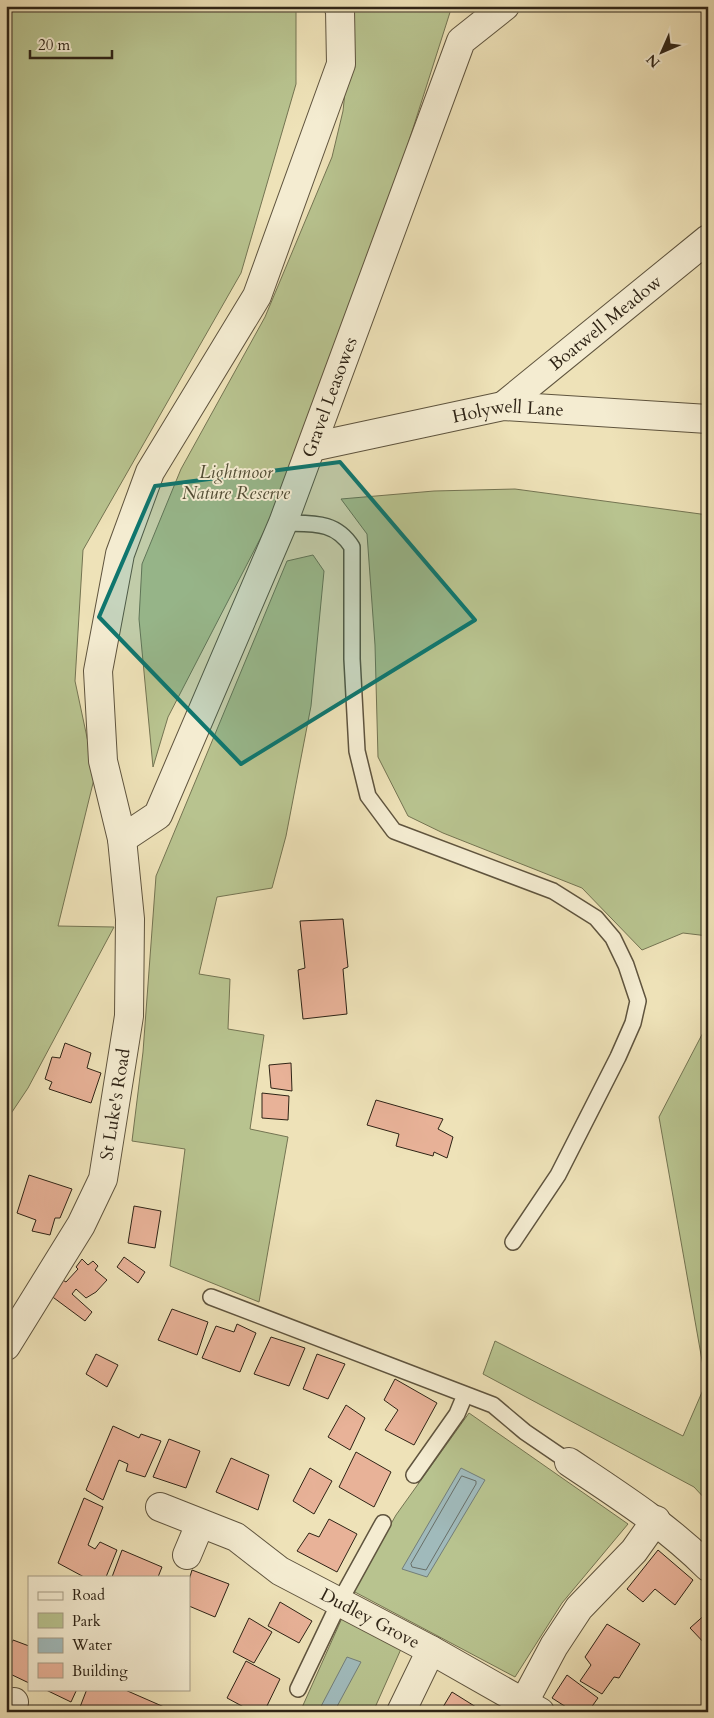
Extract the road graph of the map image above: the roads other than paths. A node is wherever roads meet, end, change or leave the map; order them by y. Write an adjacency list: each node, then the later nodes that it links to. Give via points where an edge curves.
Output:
1 (338, 6): 8 (street, St Luke's Road, via 340,64 257,296 150,472 120,554 98,671 103,760)
2 (505, 6): 6 (street, Gravel Leasowes, via 461,41)
3 (708, 239): 4 (street, Boatwell Meadow)
4 (503, 406): 5 (street, Holywell Lane); 6 (street, Holywell Lane)
5 (708, 419)
6 (312, 447): 7 (street, Gravel Leasowes)
7 (283, 523): 8 (street, Gravel Leasowes, via 158,815); 9 (lane, via 333,528 344,535 352,547 356,750 368,796 379,813 394,831 553,891 596,918 613,938 638,1001 633,1023 618,1057 558,1175)
8 (122, 839): 11 (street, St Luke's Road, via 130,919 129,1016 103,1179 82,1225)
9 (513, 1242)
10 (210, 1297): 12 (lane)
11 (6, 1346)
12 (465, 1395): 13 (lane, via 493,1405); 14 (lane, via 456,1414)
13 (569, 1462): 16 (street)
14 (414, 1475)
15 (160, 1507): 18 (street, Dudley Grove)
16 (656, 1520): 20 (street); 24 (street, via 634,1551 579,1608 554,1646)
17 (383, 1523): 21 (lane)
18 (200, 1524): 19 (street); 21 (street, Dudley Grove, via 236,1538 280,1571)
19 (186, 1556)
20 (708, 1567)
21 (340, 1601): 22 (street, Dudley Grove); 23 (lane)
22 (431, 1650): 24 (street, Dudley Grove); 25 (street)
23 (298, 1689)
24 (532, 1708)
25 (401, 1712)

